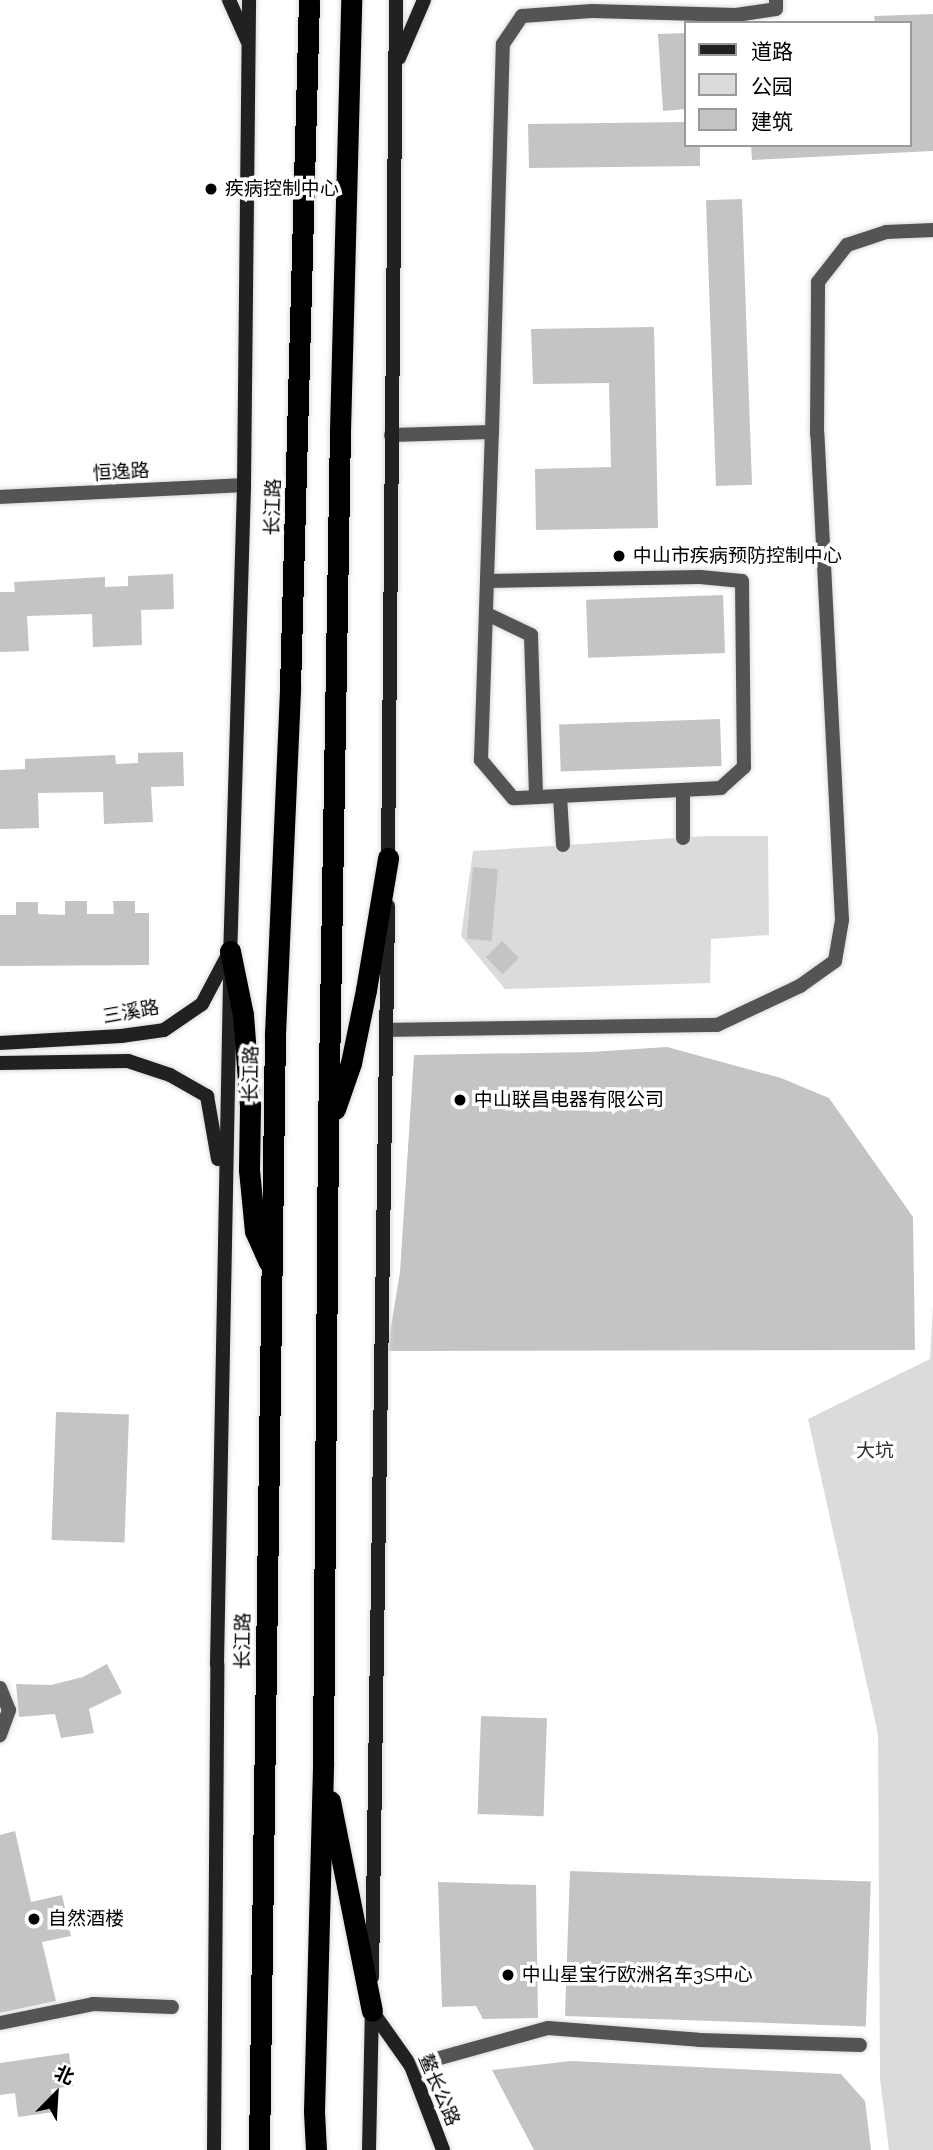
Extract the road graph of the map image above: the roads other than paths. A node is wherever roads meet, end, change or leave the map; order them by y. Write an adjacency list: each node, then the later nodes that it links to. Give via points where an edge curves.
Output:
1 (229, 0): 8 (main road)
2 (249, 0): 8 (main road, 长江路)
3 (309, 0): 29 (highway, 长江路)
4 (351, 0): 27 (highway)
5 (396, 0): 9 (main road)
6 (425, 0): 9 (main road)
7 (776, 0): 11 (street, via 776,9 736,15 592,11 522,16 503,44)
8 (248, 44): 13 (main road, 长江路)
9 (397, 63): 12 (main road)
10 (933, 230): 24 (street, via 886,232 847,245 818,282 817,434 842,920 835,961 800,986 717,1026)
11 (492, 432): 12 (street); 15 (street)
12 (391, 435): 22 (main road)
13 (244, 485): 14 (street, 恒逸路); 23 (main road, 长江路)
14 (0, 497)
15 (488, 580): 16 (street); 17 (street, via 742,581 744,767 721,788)
16 (487, 614): 19 (street, via 531,635); 19 (street, via 481,760 513,798)
17 (684, 790): 18 (street); 20 (street)
18 (560, 796): 19 (street); 21 (street)
19 (536, 797)
20 (683, 838)
21 (563, 845)
22 (388, 858): 24 (main road); 27 (highway, via 351,1063)
23 (230, 951): 25 (main road, 三溪路, via 202,1004 164,1030); 28 (main road, 长江路); 29 (highway, via 243,1015 255,1231)
24 (387, 1030): 34 (main road)
25 (0, 1043)
26 (0, 1063): 28 (main road, via 128,1061 170,1075 207,1096)
27 (328, 1131): 32 (highway)
28 (224, 1188): 38 (main road, 长江路)
29 (271, 1267): 39 (highway, 长江路)
30 (0, 1688): 31 (street, via 9,1710)
31 (0, 1735)
32 (323, 1762): 34 (highway); 40 (highway)
33 (172, 2007): 35 (street, via 93,2004)
34 (372, 2011): 37 (main road, 鳌长公路); 41 (main road)
35 (0, 2023)
36 (860, 2045): 37 (street, via 699,2040 548,2028)
37 (411, 2066): 42 (main road, 鳌长公路)
38 (214, 2150)
39 (259, 2150)
40 (316, 2150)
41 (369, 2150)
42 (443, 2150)

